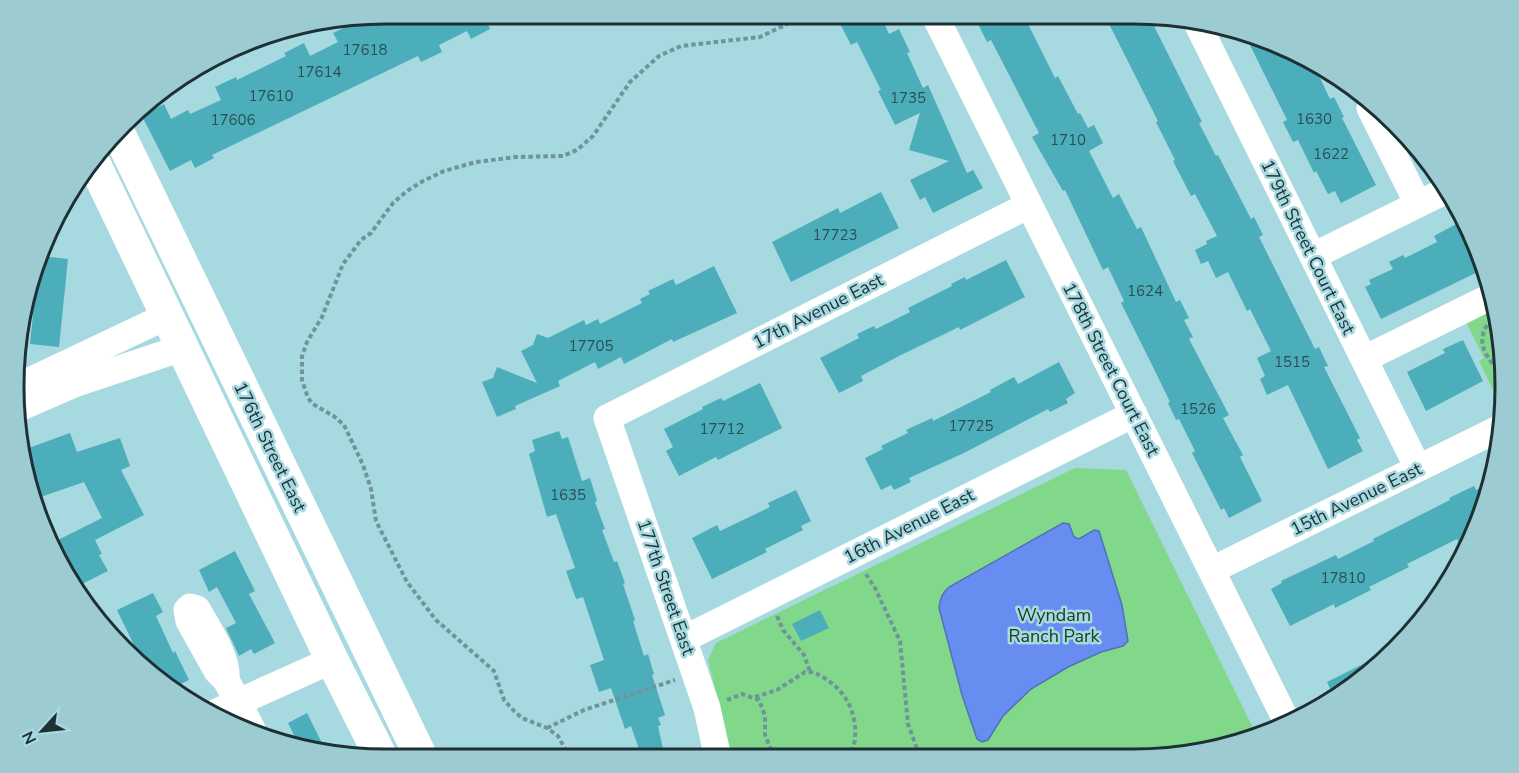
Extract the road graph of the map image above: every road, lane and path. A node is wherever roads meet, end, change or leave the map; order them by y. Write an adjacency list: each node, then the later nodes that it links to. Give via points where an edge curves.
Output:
1 (787, 24): 35 (path, via 759,37 681,46 659,56 630,82 593,136 577,150 563,156 476,162 444,171 407,191 343,264 302,356 302,380 308,398 344,425 363,465 376,521 407,582 436,620 494,671 504,700 514,711)
2 (939, 24): 10 (street, 178th Street Court East)
3 (1201, 31): 11 (street, 179th Street Court East)
4 (1374, 116): 9 (street)
5 (121, 139): 12 (main road, 176th Street East)
6 (100, 165): 12 (main road, via 115,174 166,274)
7 (97, 168): 14 (main road, 176th Street East)
8 (1439, 194): 9 (street)
9 (1418, 204): 11 (street)
10 (1029, 205): 21 (street, 178th Street Court East); 22 (street, 17th Avenue East)
11 (1313, 256): 17 (street, 179th Street Court East)
12 (198, 299): 37 (main road, 176th Street East)
13 (1484, 300): 17 (street)
14 (167, 316): 16 (main road, 176th Street East); 19 (street)
15 (1489, 324): 18 (path, via 1482,345)
16 (182, 348): 20 (street, via 74,384); 29 (main road, 176th Street East)
17 (1364, 359): 24 (street, 179th Street Court East)
18 (1494, 366)
19 (24, 384)
20 (25, 405)
21 (1134, 414): 25 (street, 16th Avenue East); 26 (street, 178th Street Court East)
22 (607, 418): 28 (street, 177th Street East)
23 (1492, 432): 24 (street, 15th Avenue East)
24 (1418, 468): 26 (street, 15th Avenue East)
25 (853, 554): 27 (street, 16th Avenue East); 42 (path, via 875,588 900,641 908,724)
26 (1212, 570): 33 (street, 178th Street Court East)
27 (770, 596): 28 (street, 16th Avenue East); 30 (path, via 783,630 799,648)
28 (684, 639): 31 (street, 177th Street East)
29 (332, 660): 32 (street); 36 (main road, 176th Street East)
30 (810, 672): 40 (path, via 755,697 764,710); 41 (path, via 831,682 850,705 856,728)
31 (695, 673): 35 (path, via 584,710); 39 (street, 177th Street East)
32 (229, 706): 34 (street)
33 (1284, 716)
34 (241, 718)
35 (547, 728): 38 (path, via 558,736)
36 (377, 749)
37 (417, 749)
38 (565, 749)
39 (716, 749)
40 (769, 749)
41 (853, 749)
42 (917, 749)

